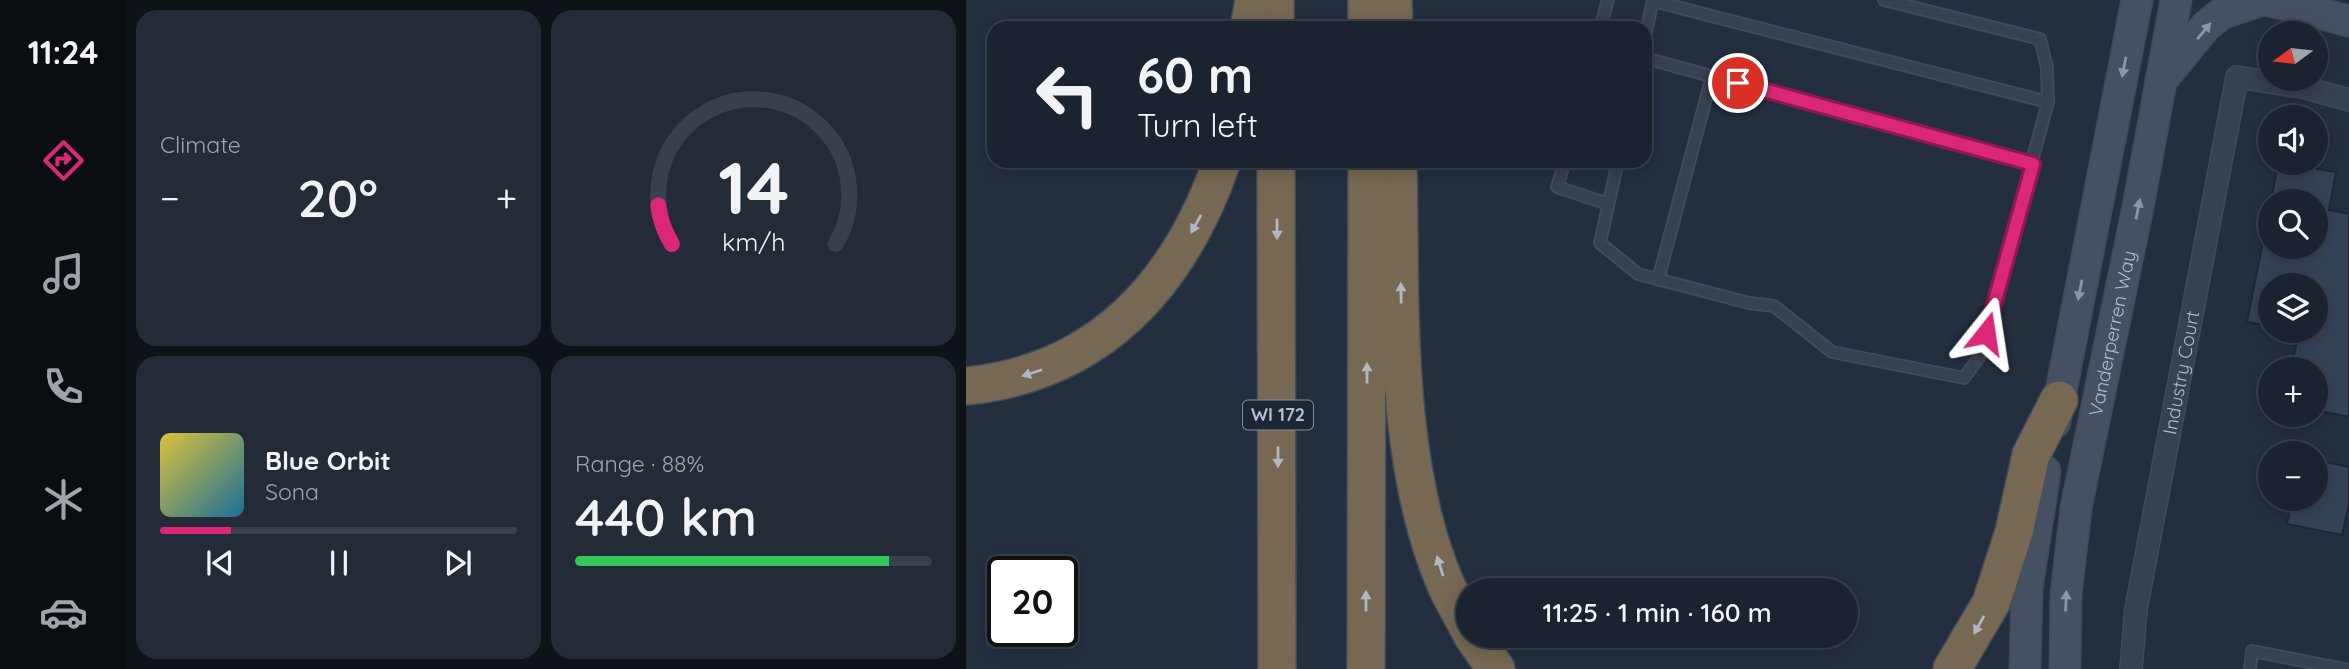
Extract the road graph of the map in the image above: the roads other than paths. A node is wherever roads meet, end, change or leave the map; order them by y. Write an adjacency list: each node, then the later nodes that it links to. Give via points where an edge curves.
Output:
1 (1254, 0): 11 (highway)
2 (1275, 0): 12 (highway)
3 (1367, 0): 13 (highway)
4 (1393, 0): 14 (highway)
5 (1608, 0): 15 (lane)
6 (1653, 0): 16 (lane); 22 (lane)
7 (1884, 0): 22 (lane, via 2040,39)
8 (2137, 0): 33 (street, Vanderperren Way, one-way to 33)
9 (2176, 0): 20 (street, Vanderperren Way)
10 (2264, 0): 17 (street); 20 (street, one-way to 10, via 2221,13)
11 (1250, 21)
12 (1275, 21)
13 (1367, 21)
14 (1394, 21)
15 (1602, 21)
16 (1648, 21)
17 (2349, 21)
18 (1652, 60): 19 (lane)
19 (1712, 76): 23 (lane); 31 (lane)
20 (2161, 82): 42 (street, Vanderperren Way, one-way to 20, via 2066,595 2076,508)
21 (2349, 100): 43 (street, Industry Court, via 2238,77 2136,609)
22 (2048, 102): 23 (lane)
23 (2033, 164): 31 (lane, via 1979,357 1964,378 1832,352 1774,306)
24 (1220, 168): 32 (highway, one-way to 32, via 1209,200 1171,267 1112,330 1048,368 1004,382)
25 (1276, 168): 37 (highway, WI 172, one-way to 37)
26 (1367, 168): 38 (highway, one-way to 26)
27 (1398, 168): 34 (highway, one-way to 27, via 1445,584 1416,477 1403,374)
28 (1562, 168): 30 (lane, via 1558,187)
29 (1616, 168): 30 (lane)
30 (1608, 204): 31 (lane, via 1600,243 1638,274)
31 (1658, 279)
32 (966, 386)
33 (2059, 400): 40 (highway, one-way to 40, via 2031,455 2014,532 1991,603); 41 (street, Vanderperren Way, via 2027,588)
34 (1456, 605)
35 (1481, 648): 39 (highway)
36 (2332, 668): 44 (lane, via 2252,651); 45 (lane)
37 (1277, 669)
38 (1366, 669)
39 (1496, 669)
40 (1952, 669)
41 (2025, 669)
42 (2065, 669)
43 (2131, 669)
44 (2250, 669)
45 (2345, 669)

